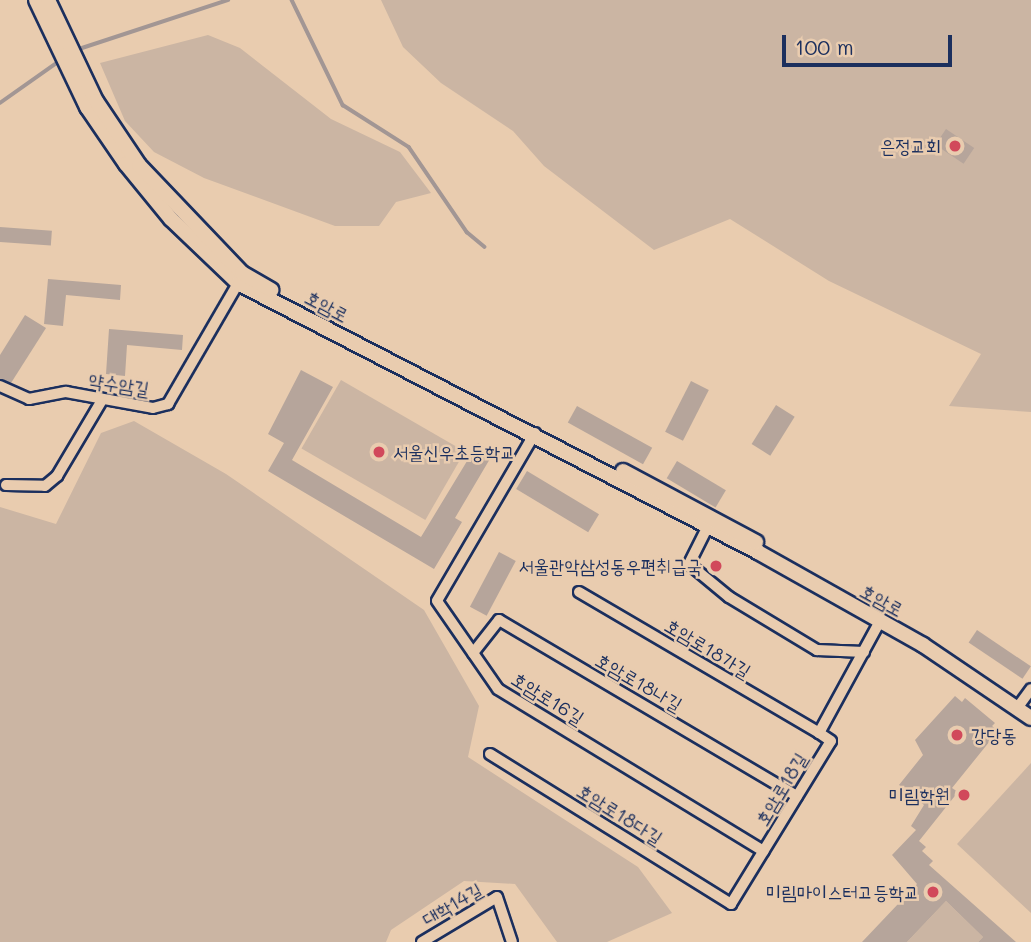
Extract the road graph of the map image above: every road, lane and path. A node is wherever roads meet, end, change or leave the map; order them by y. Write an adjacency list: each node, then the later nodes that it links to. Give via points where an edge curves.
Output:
1 (36, 0): 3 (main road, 호암로, via 87,107 126,164 171,219)
2 (48, 0): 3 (main road, via 96,101 139,165)
3 (241, 278): 5 (street, 약수암길, via 169,404 153,408); 6 (main road, 호암로); 14 (main road, via 736,531 925,638)
4 (0, 386): 5 (street, 약수암길, via 29,399 66,392)
5 (101, 402): 7 (street, via 57,476 45,486)
6 (535, 433): 8 (main road, 호암로); 12 (street, 호암로16길, via 437,601)
7 (6, 485)
8 (707, 528): 10 (main road, 호암로); 11 (street, via 689,564 729,597 817,650)
9 (579, 592): 16 (street, 호암로18가길)
10 (880, 621): 11 (street, 호암로18길); 14 (main road, 호암로)
11 (864, 652): 16 (street, 호암로18길)
12 (474, 653): 18 (street, 호암로18나길, via 499,620); 19 (street, 호암로16길, via 498,689)
13 (1031, 688): 14 (street)
14 (1023, 707): 15 (main road, 호암로)
15 (1031, 718)
16 (819, 733): 18 (street, 호암로18길, via 831,741)
17 (491, 754): 20 (street, 호암로18다길)
18 (797, 796): 19 (street, 호암로18길)
19 (763, 851): 20 (street, 호암로18길)
20 (731, 904)
21 (422, 942): 22 (street, 대학14길, via 497,897)
22 (512, 942)

